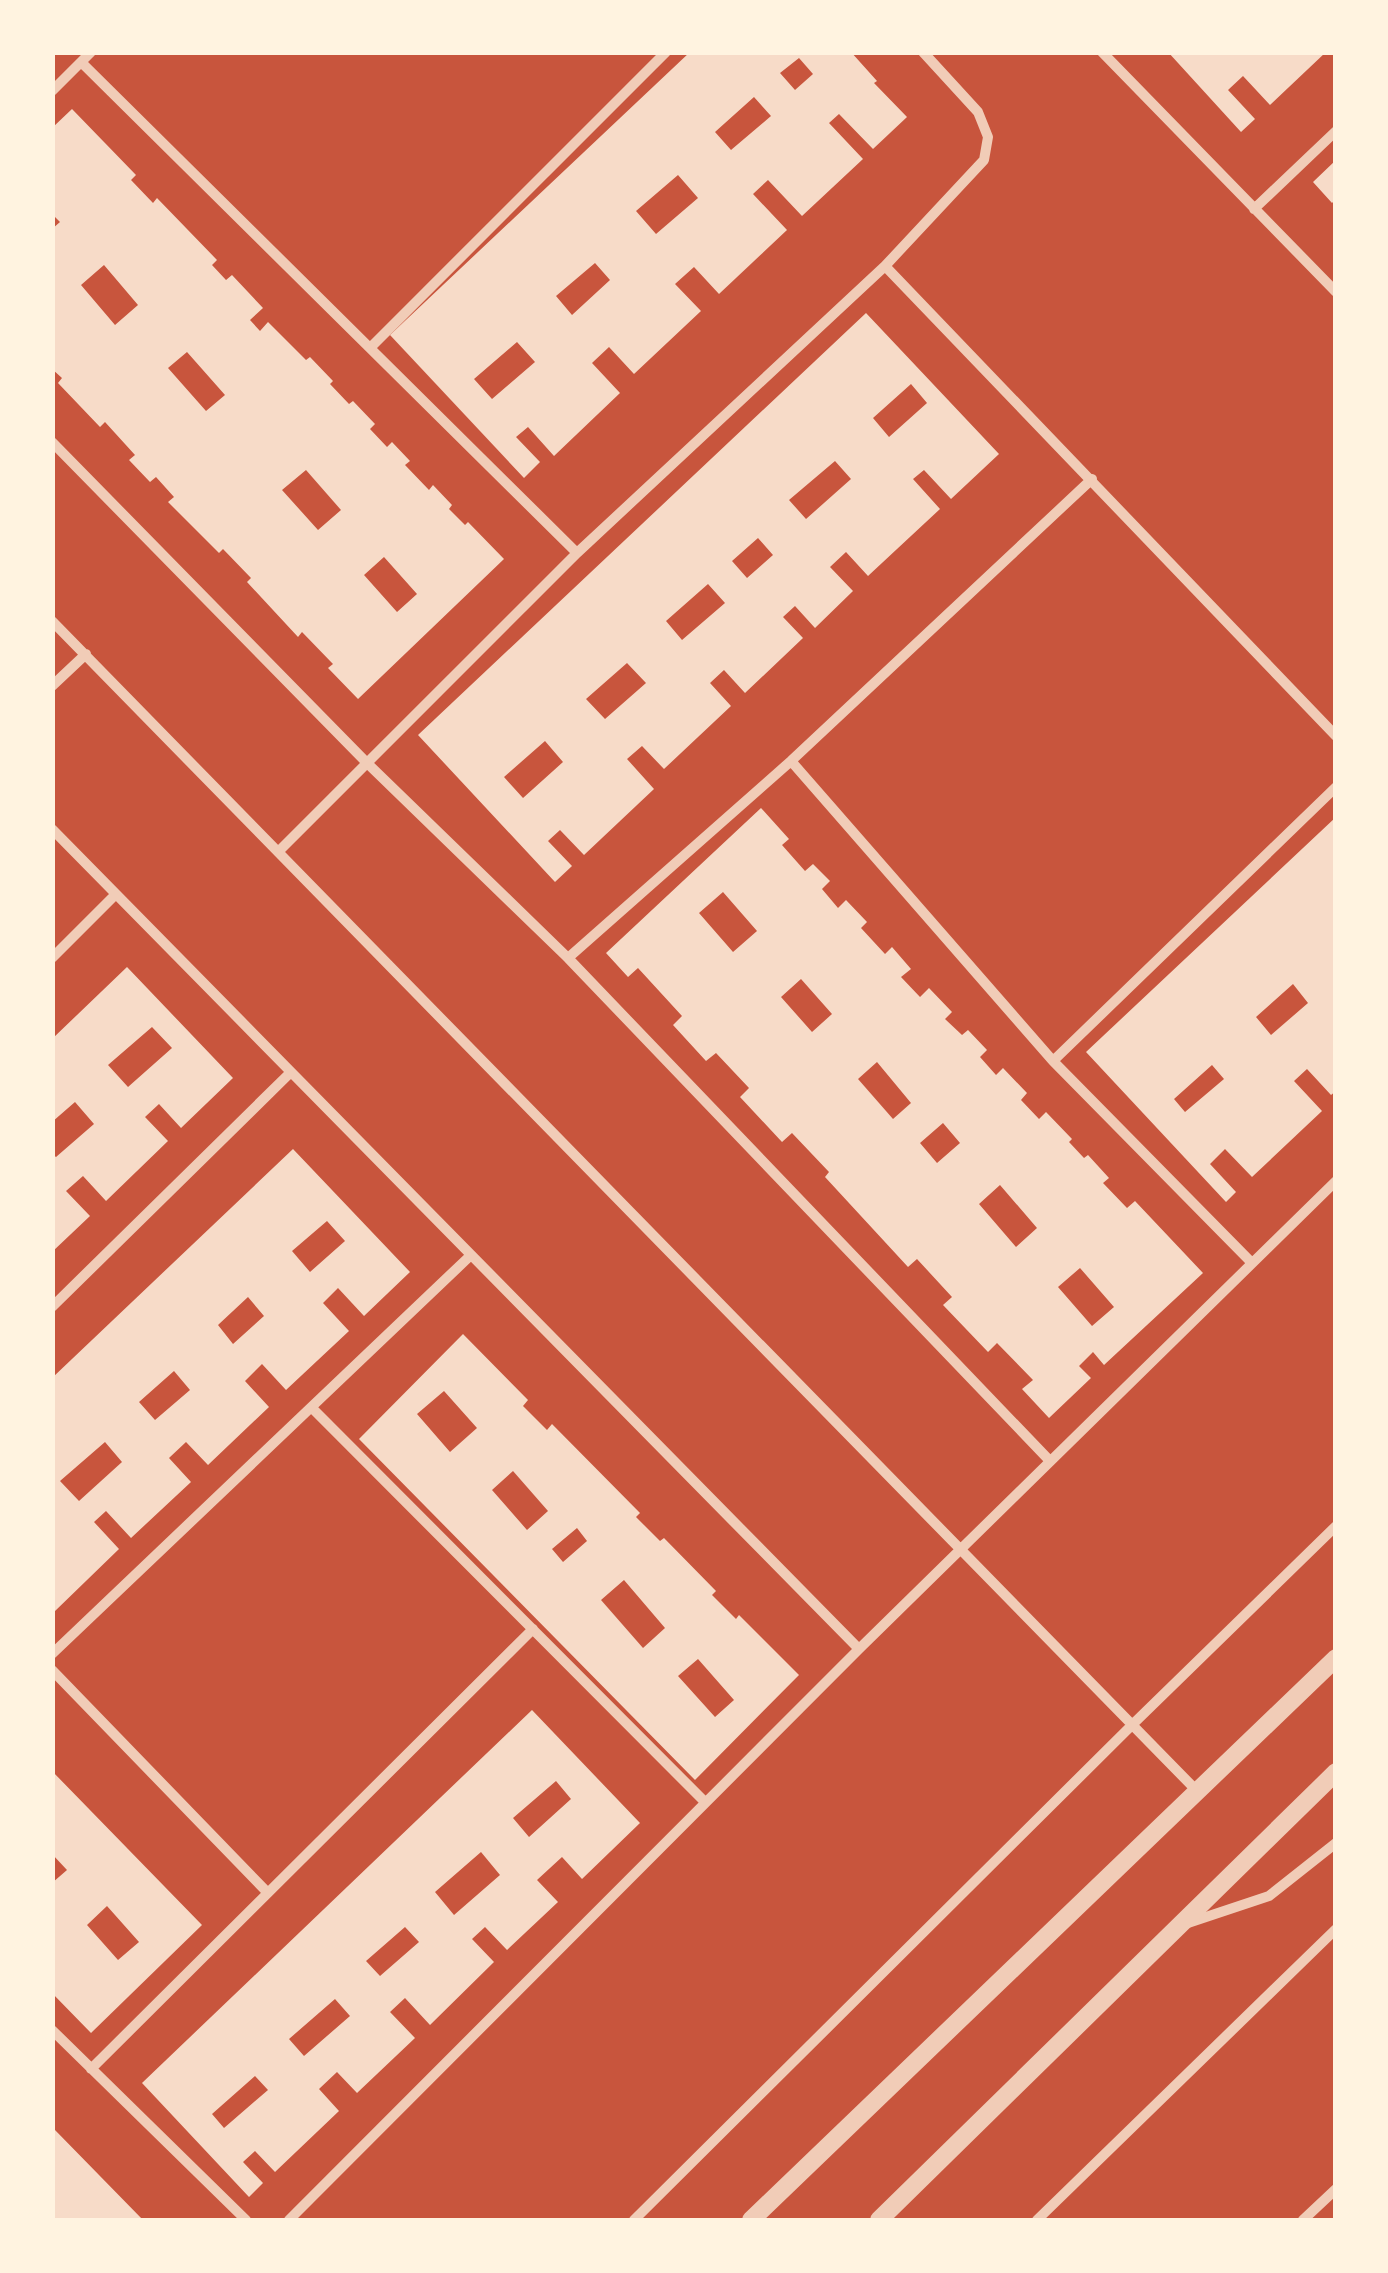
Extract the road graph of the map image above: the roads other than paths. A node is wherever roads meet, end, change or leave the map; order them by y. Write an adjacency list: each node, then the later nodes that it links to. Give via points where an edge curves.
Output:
1 (91, 52): 5 (street)
2 (923, 52): 9 (street, via 978,112 988,137 984,160)
3 (1102, 52): 8 (street)
4 (664, 53): 11 (street)
5 (81, 62): 6 (street); 11 (street)
6 (52, 91)
7 (1336, 130): 8 (street)
8 (1254, 209): 10 (street)
9 (885, 266): 13 (street); 14 (street)
10 (1336, 292)
11 (370, 348): 14 (street)
12 (52, 442): 20 (street)
13 (1092, 480): 18 (street); 19 (street)
14 (576, 553): 20 (street)
15 (52, 620): 16 (street)
16 (86, 654): 17 (street); 23 (street)
17 (52, 686)
18 (1336, 736)
19 (791, 760): 26 (street); 27 (street)
20 (367, 763): 23 (street); 26 (street)
21 (1336, 787): 27 (street)
22 (52, 829): 24 (street)
23 (278, 852): 36 (street)
24 (116, 894): 25 (street); 28 (street)
25 (52, 958)
26 (568, 958): 34 (street)
27 (1053, 1061): 31 (street)
28 (291, 1072): 30 (street); 32 (street)
29 (1336, 1181): 31 (street)
30 (471, 1255): 33 (street); 38 (street)
31 (1252, 1262): 34 (street)
32 (52, 1308)
33 (312, 1408): 37 (street); 39 (street)
34 (1050, 1462): 36 (street)
35 (1336, 1526): 42 (street)
36 (960, 1549): 38 (street); 42 (street)
37 (533, 1629): 45 (street); 47 (street)
38 (858, 1649): 45 (street)
39 (52, 1654)
40 (1336, 1658): 44 (street)
41 (52, 1670): 47 (street)
42 (1132, 1725): 44 (street); 55 (street)
43 (1336, 1772): 48 (street)
44 (1197, 1791): 56 (street)
45 (704, 1802): 54 (street)
46 (1336, 1843): 48 (street, via 1269,1896)
47 (267, 1892): 51 (street)
48 (1178, 1927): 57 (street)
49 (1336, 1930): 58 (street)
50 (52, 2030): 51 (street)
51 (91, 2069): 53 (street)
52 (1336, 2189): 59 (street)
53 (246, 2220)
54 (289, 2220)
55 (634, 2220)
56 (751, 2220)
57 (879, 2220)
58 (1036, 2220)
59 (1303, 2220)

